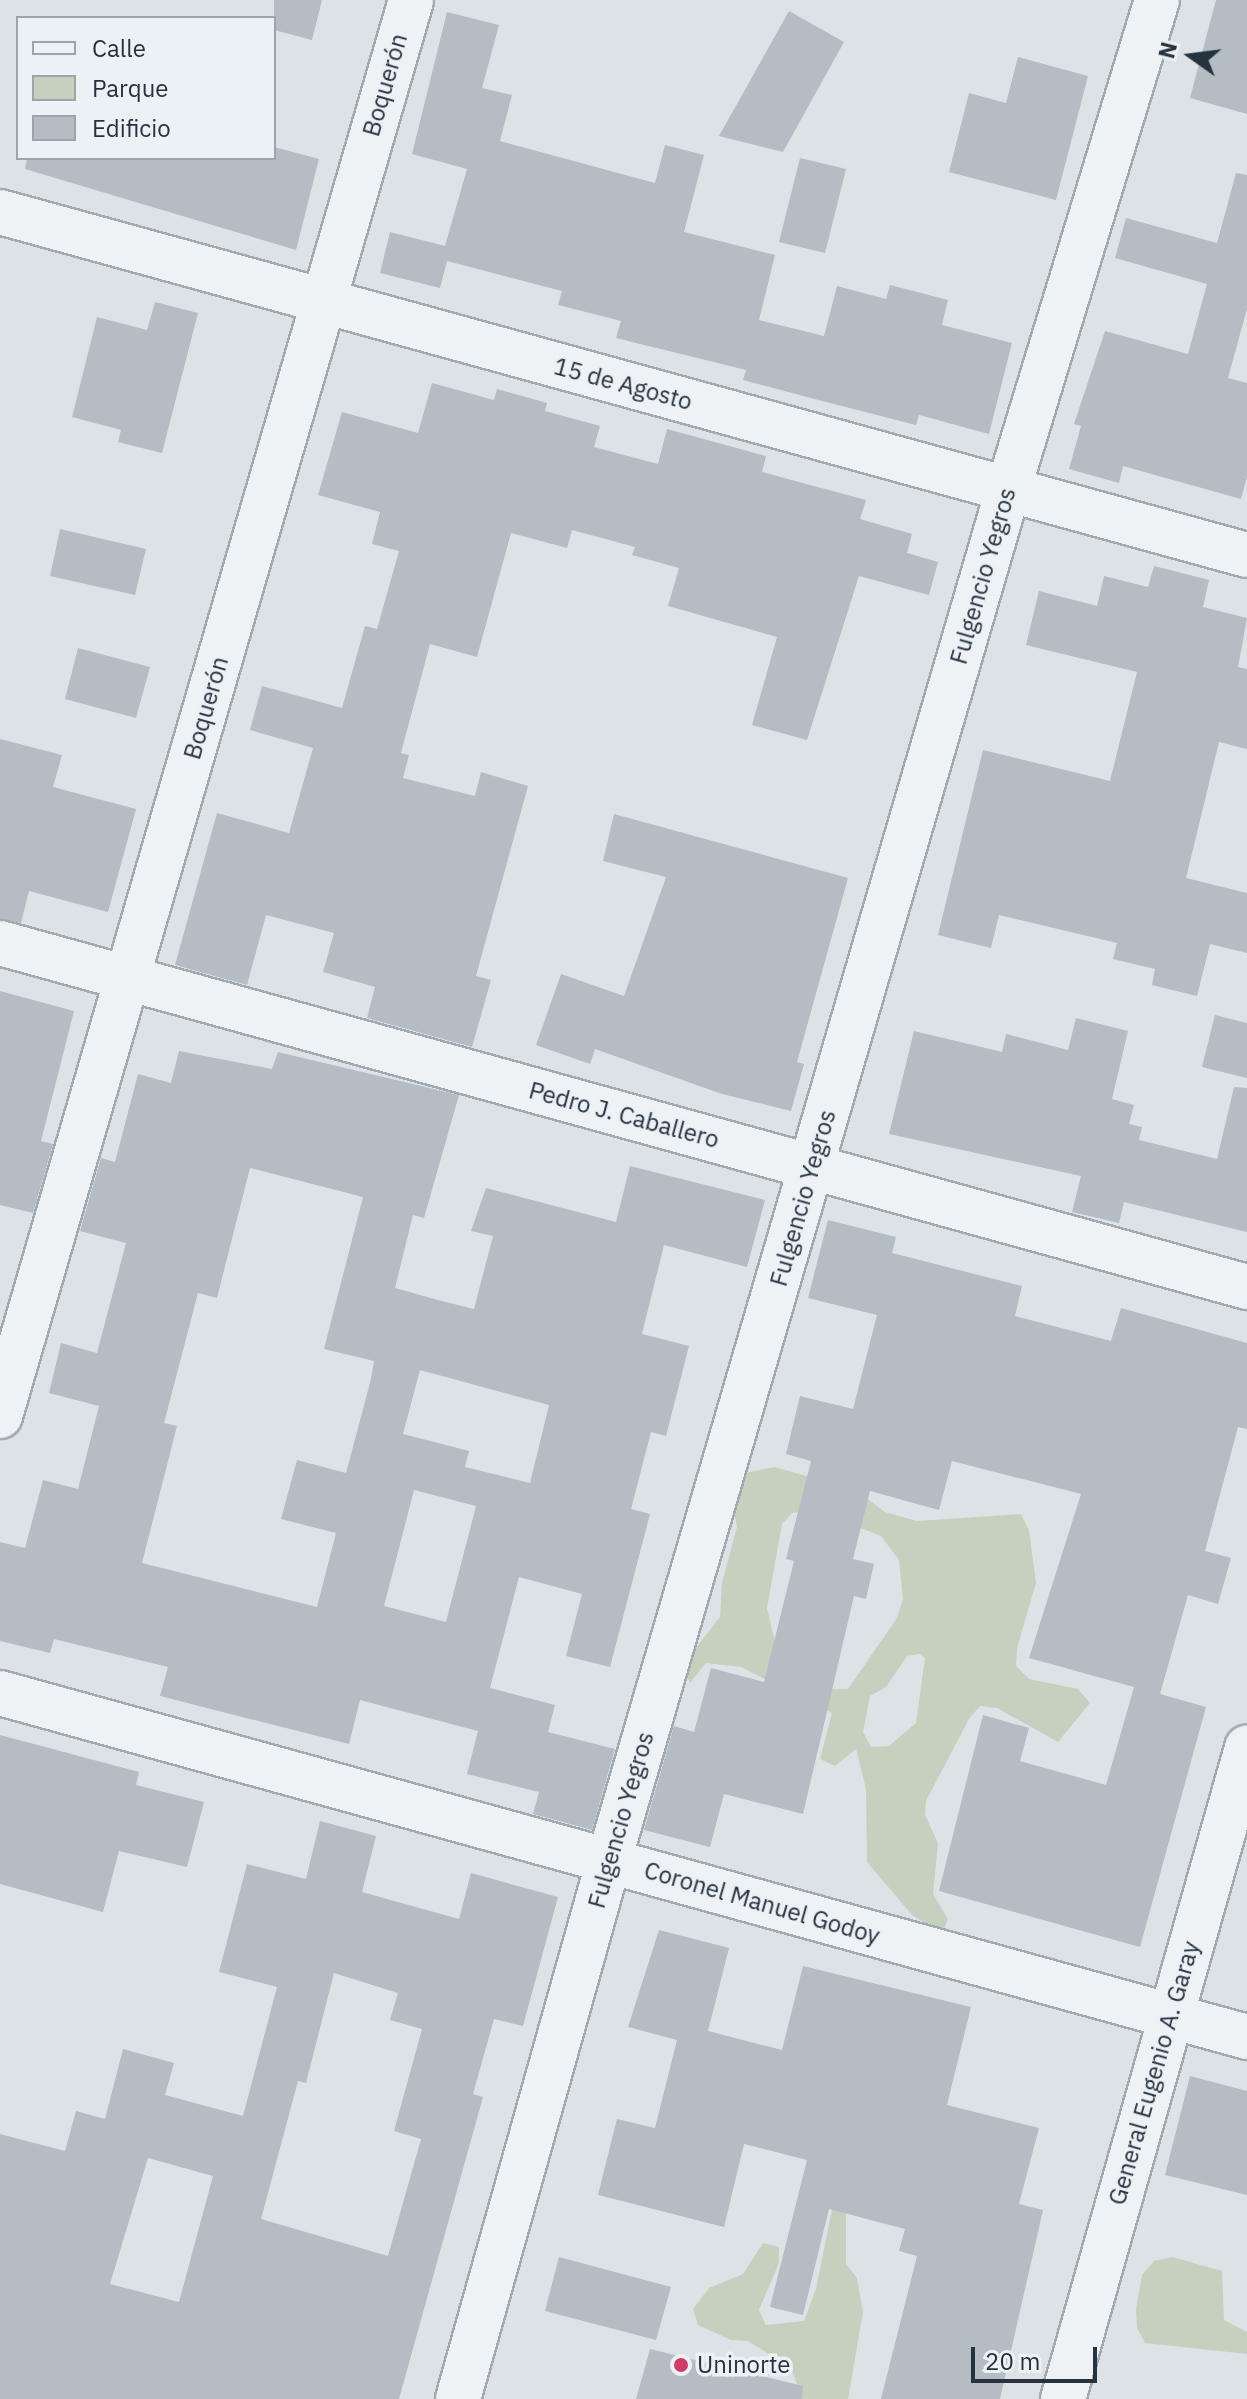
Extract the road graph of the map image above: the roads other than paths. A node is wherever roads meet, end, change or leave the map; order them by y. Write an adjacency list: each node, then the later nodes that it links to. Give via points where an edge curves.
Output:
1 (411, 0): 4 (street, Boquerón)
2 (1157, 0): 5 (street, Fulgencio Yegros)
3 (0, 212): 4 (street, 15 de Agosto)
4 (322, 301): 5 (street, 15 de Agosto); 8 (street, Boquerón)
5 (1008, 490): 6 (street, 15 de Agosto); 9 (street, Fulgencio Yegros)
6 (1247, 555)
7 (0, 943): 8 (street, Pedro J. Caballero)
8 (129, 978): 9 (street, Pedro J. Caballero); 11 (street, Boquerón)
9 (812, 1167): 10 (street, Pedro J. Caballero); 14 (street, Fulgencio Yegros)
10 (1247, 1287)
11 (0, 1416)
12 (0, 1693): 14 (street, Coronel Manuel Godoy)
13 (1247, 1748): 15 (street, General Eugenio A. Garay)
14 (609, 1860): 15 (street, Coronel Manuel Godoy); 17 (street, Fulgencio Yegros)
15 (1169, 2017): 16 (street, Coronel Manuel Godoy); 18 (street, General Eugenio A. Garay)
16 (1247, 2037)
17 (458, 2399)
18 (1063, 2399)

